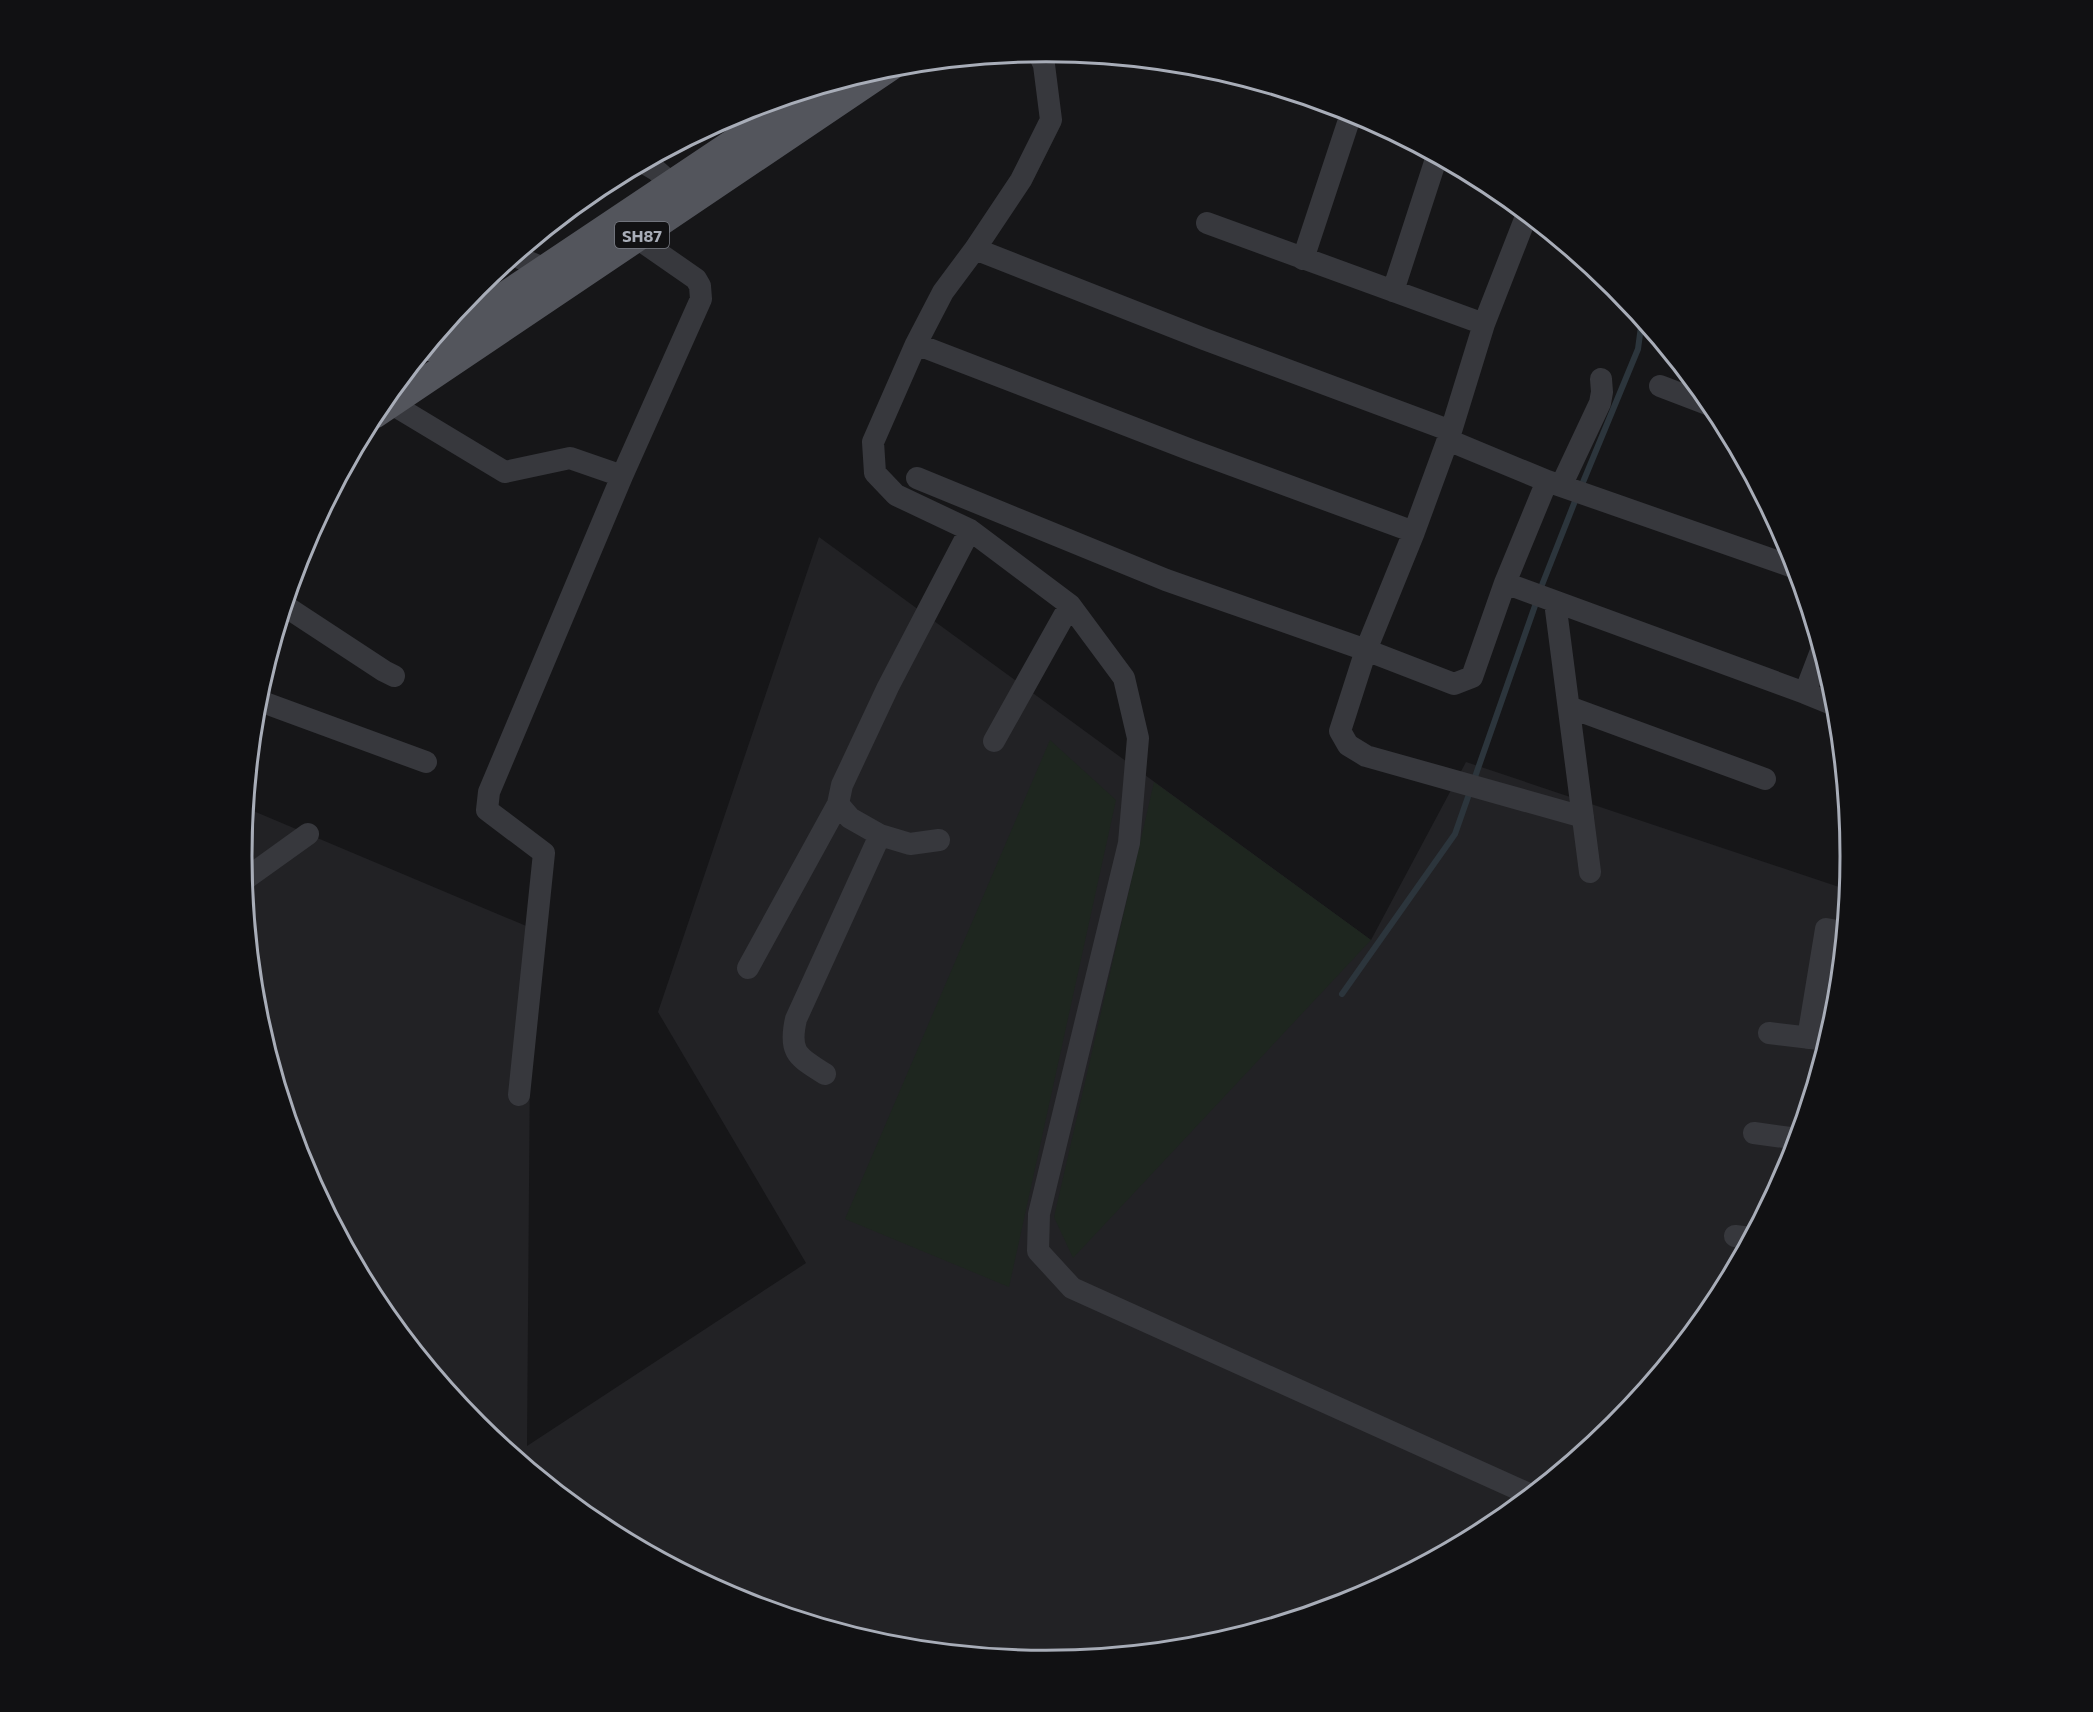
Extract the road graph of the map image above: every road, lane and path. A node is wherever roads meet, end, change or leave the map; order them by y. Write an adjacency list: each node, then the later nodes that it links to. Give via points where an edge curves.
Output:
1 (1043, 62): 12 (street, via 1051,120 1021,180)
2 (842, 89): 5 (main road, SH87)
3 (786, 106): 5 (main road)
4 (1349, 121): 14 (street)
5 (757, 128): 8 (main road); 11 (main road, SH87)
6 (1435, 163): 16 (street)
7 (651, 167): 8 (street)
8 (672, 184): 15 (main road)
9 (1524, 222): 18 (street)
10 (1207, 223): 14 (street)
11 (637, 238): 23 (main road, SH87); 26 (street, via 696,279 701,299)
12 (975, 249): 19 (street, via 943,292); 25 (street)
13 (522, 259): 15 (street)
14 (1303, 259): 16 (street)
15 (543, 268): 17 (main road)
16 (1393, 291): 18 (street)
17 (459, 322)
18 (1484, 324): 25 (street)
19 (916, 344): 29 (street, via 873,442 874,472 896,495); 30 (street)
20 (1601, 379): 28 (street, via 1600,403)
21 (1660, 386): 22 (street)
22 (1696, 400)
23 (396, 401)
24 (388, 412): 26 (street, via 505,472 570,458)
25 (1449, 435): 28 (street); 30 (street)
26 (622, 476): 58 (street, via 489,792 487,810 544,853)
27 (917, 478): 36 (street, via 1166,580)
28 (1554, 483): 31 (street); 32 (street)
29 (970, 530): 34 (street); 46 (street, via 888,687 842,785)
30 (1414, 532): 36 (street)
31 (1786, 564)
32 (1504, 583): 33 (street); 36 (street, via 1472,677 1454,684)
33 (1555, 602): 39 (street); 42 (street)
34 (1070, 605): 43 (street); 61 (street, via 1124,678 1138,738 1130,843 1039,1214 1038,1251 1072,1288)
35 (291, 610): 38 (street)
36 (1366, 650): 47 (street, via 1340,731 1348,745 1366,756)
37 (1817, 662): 39 (street)
38 (394, 676)
39 (1805, 693): 40 (street)
40 (1826, 702)
41 (267, 704): 44 (street)
42 (1569, 707): 45 (street); 47 (street)
43 (994, 741)
44 (426, 762)
45 (1765, 779)
46 (838, 804): 49 (street, via 850,818); 54 (street)
47 (1583, 817): 51 (street)
48 (308, 834): 52 (street)
49 (880, 836): 50 (street, via 910,844); 57 (street, via 796,1019 794,1046 800,1057)
50 (939, 840)
51 (1590, 872)
52 (253, 874)
53 (1837, 931): 56 (street, via 1826,929)
54 (747, 968)
55 (1769, 1033): 56 (street)
56 (1818, 1039)
57 (825, 1074)
58 (519, 1095)
59 (1754, 1133): 60 (street)
60 (1789, 1138)
61 (1523, 1491)

